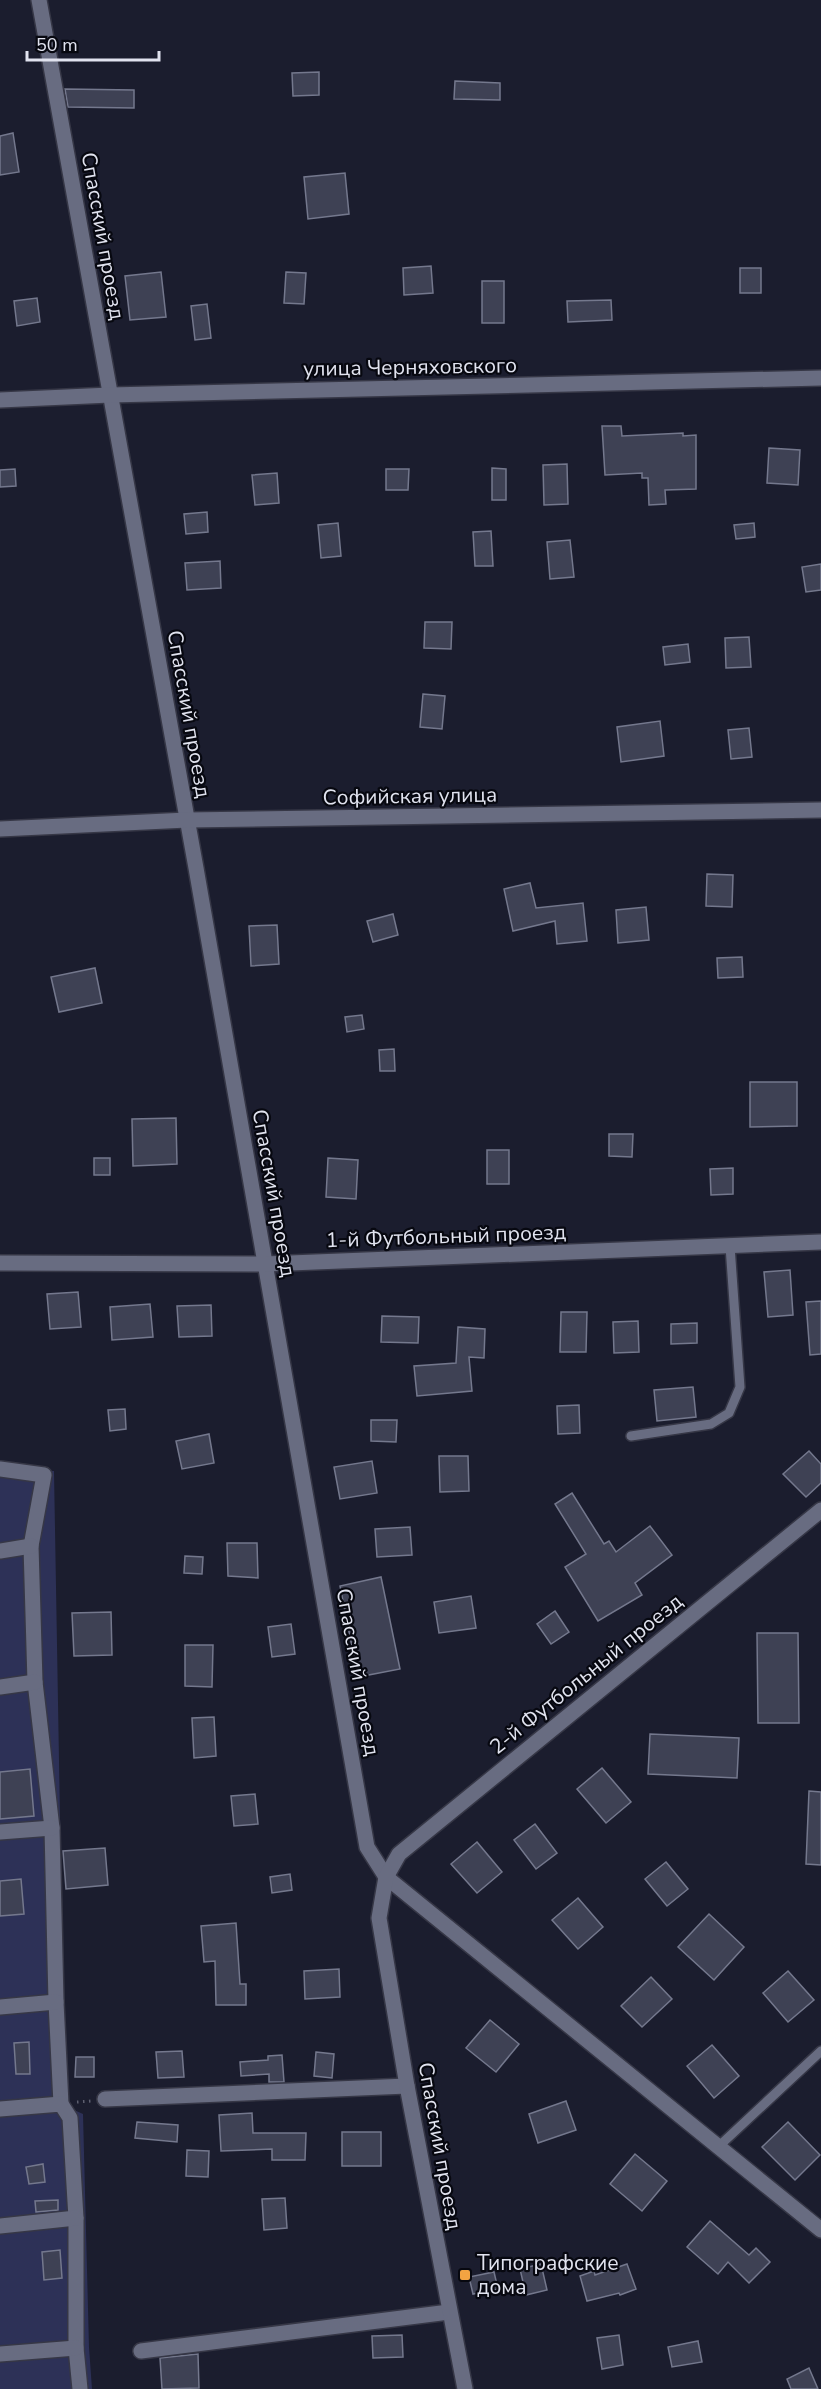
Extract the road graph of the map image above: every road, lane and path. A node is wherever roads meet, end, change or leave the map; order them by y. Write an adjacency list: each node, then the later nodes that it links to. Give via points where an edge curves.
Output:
1 (39, 0): 3 (street, Спасский проезд)
2 (821, 378): 3 (street, улица Черняховского)
3 (110, 394): 4 (street, улица Черняховского); 6 (street, Спасский проезд)
4 (0, 400)
5 (821, 810): 6 (street, Софийская улица)
6 (187, 820): 7 (street, Софийская улица); 11 (street, Спасский проезд)
7 (0, 829)
8 (821, 1242): 9 (street, 1-й Футбольный проезд)
9 (730, 1246): 11 (street, 1-й Футбольный проезд); 12 (lane, via 740,1387 729,1413 711,1424)
10 (0, 1263): 11 (street, 1-й Футбольный проезд)
11 (265, 1264): 21 (street, Спасский проезд, via 367,1847)
12 (631, 1436)
13 (0, 1470): 15 (street, via 44,1475)
14 (821, 1510): 21 (street, 2-й Футбольный проезд, via 399,1854)
15 (31, 1546): 16 (street); 17 (street)
16 (0, 1551)
17 (35, 1682): 18 (street); 19 (street)
18 (0, 1687)
19 (52, 1828): 20 (street); 22 (street)
20 (0, 1832)
21 (386, 1877): 25 (street, Спасский проезд, via 379,1918); 29 (street)
22 (56, 2002): 23 (street); 27 (street)
23 (0, 2007)
24 (821, 2051): 29 (lane)
25 (407, 2086): 26 (street); 33 (street, Спасский проезд)
26 (105, 2099): 27 (path)
27 (61, 2104): 28 (street); 30 (street, via 70,2118)
28 (0, 2109)
29 (718, 2147): 32 (street)
30 (76, 2218): 31 (street); 34 (street)
31 (0, 2226)
32 (821, 2230)
33 (449, 2312): 35 (street); 38 (street, Спасский проезд)
34 (76, 2348): 36 (street); 37 (street)
35 (141, 2351)
36 (0, 2354)
37 (80, 2389)
38 (465, 2389)

